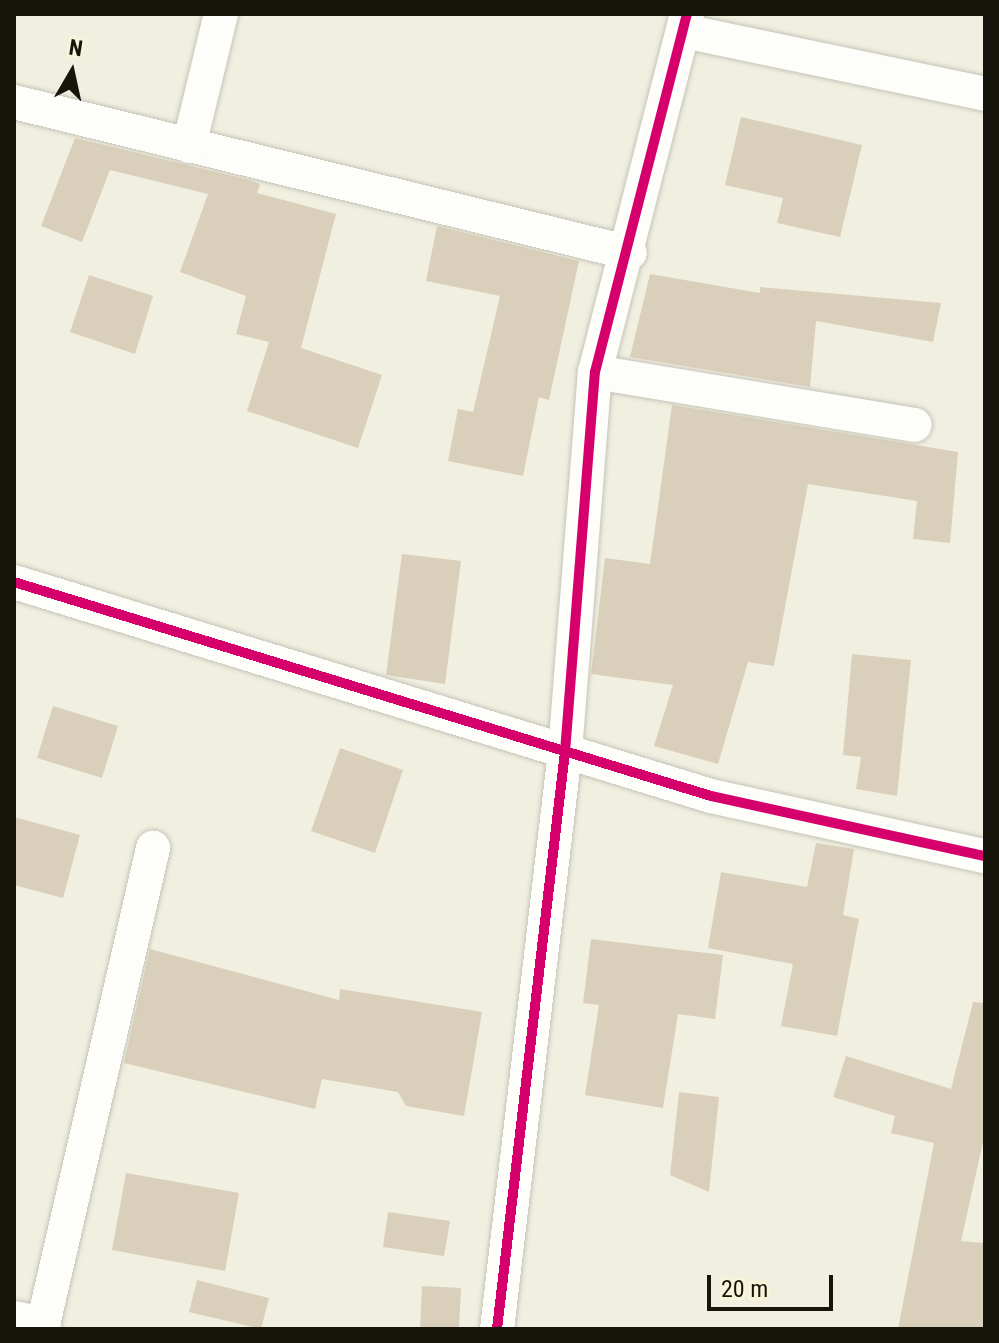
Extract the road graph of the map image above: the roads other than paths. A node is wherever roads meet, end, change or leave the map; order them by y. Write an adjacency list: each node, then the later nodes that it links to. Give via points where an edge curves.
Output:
1 (221, 14): 5 (street)
2 (685, 23): 3 (street); 6 (street)
3 (985, 94)
4 (14, 102): 5 (street)
5 (189, 146): 6 (street)
6 (630, 253): 7 (street)
7 (595, 372): 8 (street); 10 (street)
8 (915, 425)
9 (14, 582): 10 (street)
10 (565, 752): 12 (street, via 711,796); 15 (street)
11 (153, 848): 14 (street)
12 (985, 856)
13 (14, 1323): 14 (street)
14 (41, 1329)
15 (497, 1329)

